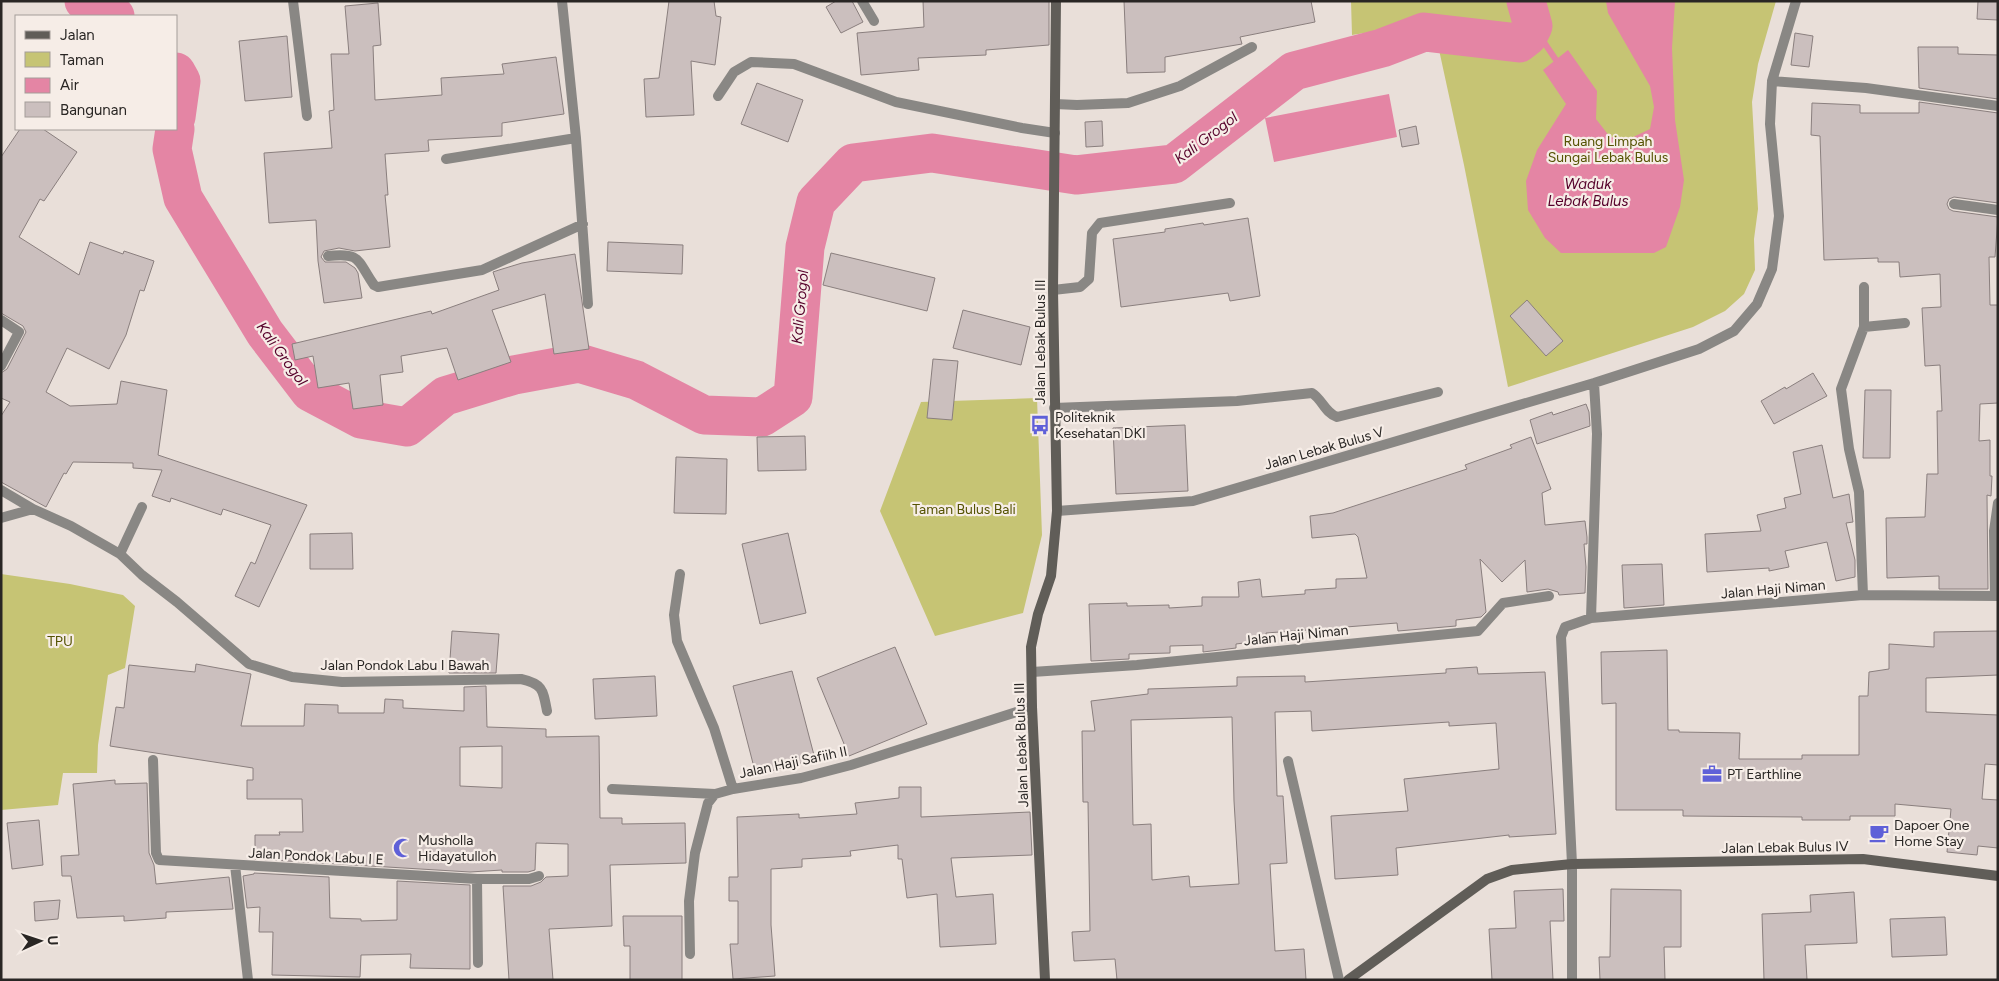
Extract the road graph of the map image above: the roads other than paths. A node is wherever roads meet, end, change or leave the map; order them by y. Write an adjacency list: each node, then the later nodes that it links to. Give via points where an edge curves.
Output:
1 (293, 1): 12 (street)
2 (562, 1): 14 (street)
3 (862, 1): 6 (street)
4 (1056, 1): 10 (street, Jalan Lebak Bulus III)
5 (1796, 1): 8 (street, Jalan Lebak Bulus V)
6 (874, 21)
7 (1252, 47): 10 (street, via 1180,86 1128,103)
8 (1772, 81): 11 (street, via 1866,88); 28 (street, Jalan Lebak Bulus V, via 1770,124 1779,216 1772,270 1757,304 1734,331 1699,349)
9 (718, 96): 13 (street, via 734,72 751,62 794,64 896,102)
10 (1055, 104): 13 (street, Jalan Lebak Bulus III)
11 (1998, 106)
12 (307, 116)
13 (1055, 132): 22 (street, Jalan Lebak Bulus III)
14 (576, 138): 15 (street); 19 (street)
15 (446, 159)
16 (1230, 203): 22 (street, via 1100,224 1092,233 1089,278 1080,287)
17 (1954, 204): 18 (street)
18 (1998, 210)
19 (583, 224): 20 (street, via 482,270 378,287 353,256); 23 (street)
20 (328, 256)
21 (1864, 288): 26 (street)
22 (1053, 290): 30 (street, Jalan Lebak Bulus III)
23 (588, 304)
24 (1, 320): 27 (street, via 19,332)
25 (1905, 323): 26 (street)
26 (1864, 327): 39 (street, via 1841,389 1849,449 1860,492)
27 (1, 366)
28 (1594, 383): 35 (street, Jalan Lebak Bulus V, via 1192,501); 42 (street, via 1597,434)
29 (1438, 392): 30 (street, via 1336,417 1312,393 1238,401)
30 (1054, 408): 35 (street, Jalan Lebak Bulus III)
31 (1, 490): 34 (street, Jalan Pondok Labu I Bawah)
32 (1998, 503): 41 (street, via 1994,531)
33 (142, 507): 37 (street)
34 (33, 510): 36 (street); 37 (street, Jalan Pondok Labu I Bawah)
35 (1057, 511): 43 (street, Jalan Lebak Bulus III, via 1052,569 1038,614 1032,647)
36 (1, 518)
37 (120, 554): 45 (street, Jalan Pondok Labu I Bawah, via 249,664 292,677 342,682 521,679 534,682 543,690)
38 (680, 574): 49 (street, via 674,616 677,641 714,728)
39 (1863, 595): 41 (street, Jalan Haji Niman); 42 (street, Jalan Haji Niman)
40 (1549, 596): 43 (street, Jalan Haji Niman, via 1503,603 1478,631 1137,665)
41 (1996, 596)
42 (1591, 618): 51 (street, Jalan Haji Niman, via 1565,627 1561,637)
43 (1032, 672): 44 (street, Jalan Lebak Bulus III)
44 (1032, 708): 49 (street, Jalan Haji Safiih II, via 851,765 801,778); 59 (street, Jalan Lebak Bulus III)
45 (547, 711)
46 (152, 760): 52 (street, via 157,858)
47 (1288, 761): 60 (street)
48 (612, 789): 50 (street, Jalan Haji Safiih II)
49 (733, 789): 50 (street, Jalan Haji Safiih II)
50 (715, 794): 56 (street, via 708,803 694,853 689,901)
51 (1572, 864): 54 (street, Jalan Lebak Bulus IV, via 1863,859); 61 (street, Jalan Lebak Bulus IV, via 1512,870 1487,879); 62 (street)
52 (235, 865): 55 (street, Jalan Pondok Labu I E); 58 (street, Jalan Pondok Labu I E)
53 (539, 876): 55 (street, Jalan Pondok Labu I E)
54 (1998, 876)
55 (477, 879): 57 (street)
56 (690, 954)
57 (478, 963)
58 (248, 980)
59 (1045, 980)
60 (1339, 980)
61 (1348, 980)
62 (1572, 980)

